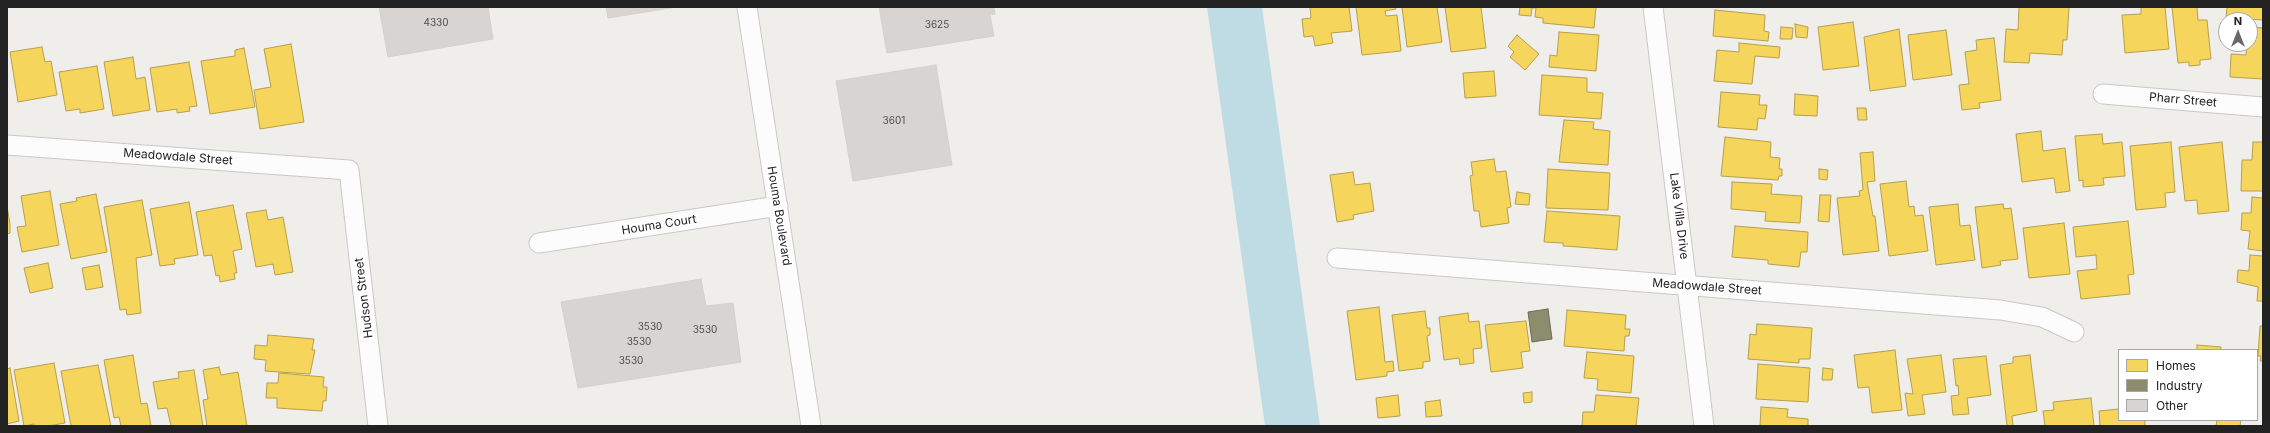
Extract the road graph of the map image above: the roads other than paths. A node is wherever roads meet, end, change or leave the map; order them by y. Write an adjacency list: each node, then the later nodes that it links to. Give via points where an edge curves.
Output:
1 (748, 7): 7 (street, Houma Boulevard)
2 (1653, 7): 10 (street, Lake Villa Drive)
3 (2103, 94): 4 (street, Pharr Street)
4 (2263, 107)
5 (7, 145): 6 (street, Meadowdale Street)
6 (349, 170): 12 (street, Hudson Street)
7 (778, 206): 8 (street, Houma Court); 13 (street, Houma Boulevard)
8 (539, 243)
9 (1337, 258): 10 (street, Meadowdale Street)
10 (1688, 286): 11 (street, Meadowdale Street, via 2000,310 2042,317); 14 (street, Lake Villa Drive)
11 (2074, 332)
12 (378, 426)
13 (811, 426)
14 (1704, 426)

